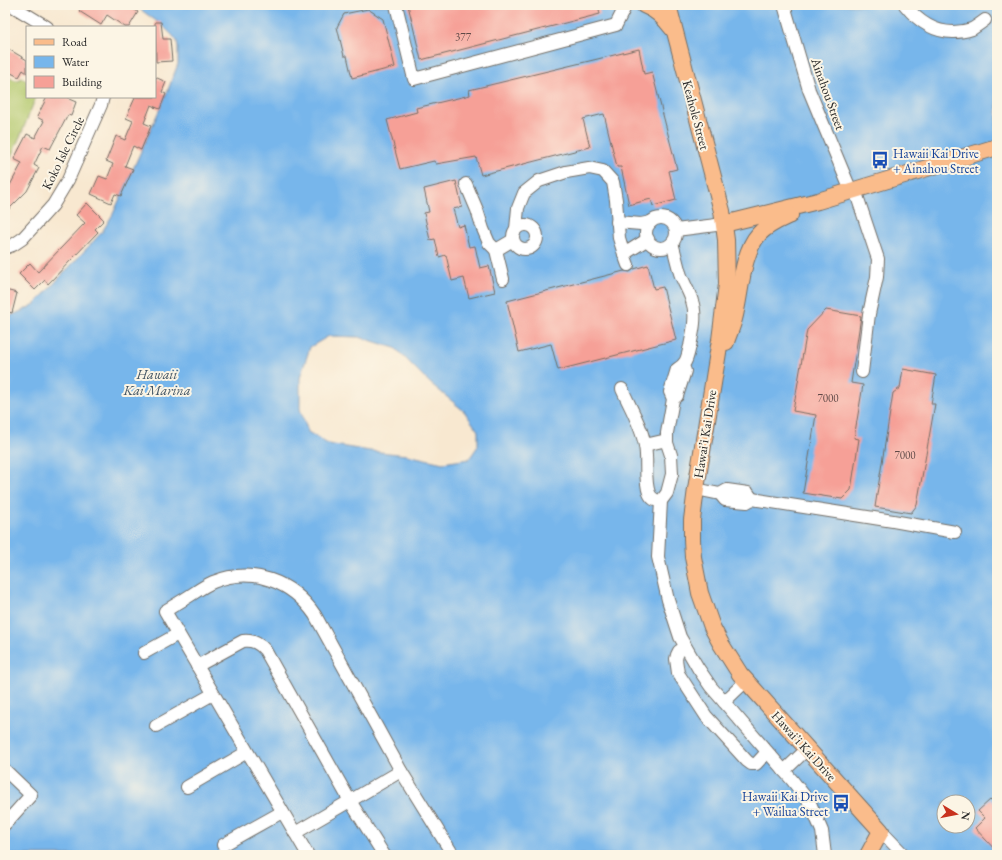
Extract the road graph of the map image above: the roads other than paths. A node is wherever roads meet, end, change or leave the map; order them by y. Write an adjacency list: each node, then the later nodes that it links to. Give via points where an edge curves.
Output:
1 (11, 5): 9 (street)
2 (396, 5): 3 (street, via 414,79 616,25)
3 (626, 5)
4 (644, 5): 10 (main road, via 660,14)
5 (668, 5): 10 (main road, Keahole Street)
6 (784, 5): 14 (street, Ainahou Street, via 809,90)
7 (905, 5): 8 (street, via 922,22 948,32 971,29)
8 (985, 20)
9 (45, 26)
10 (674, 32): 18 (main road, Keahole Street)
11 (104, 98): 22 (street, Koko Isle Circle, via 61,193 22,238)
12 (997, 147): 14 (main road)
13 (466, 184): 24 (street, via 489,243)
14 (853, 191): 15 (main road); 28 (street, Ainahou Street, via 878,259)
15 (818, 201): 18 (main road); 27 (main road, via 769,226 753,242 746,258 734,320)
16 (617, 222): 17 (street); 20 (street, via 626,260); 24 (street, via 613,182 603,172 589,168 566,172 539,181 524,193 518,208 515,234)
17 (651, 222): 19 (street, via 666,219 671,221); 20 (street, via 647,231)
18 (724, 224): 19 (street); 27 (main road, Hawai’i Kai Drive, via 727,284)
19 (676, 230): 21 (street)
20 (648, 239): 23 (street, via 651,244)
21 (672, 243): 23 (street); 25 (street)
22 (5, 248)
23 (660, 248): 25 (street)
24 (496, 250): 26 (street)
25 (680, 274): 30 (street, via 693,303 694,319 687,359 683,366 677,369 673,378 670,392 673,399)
26 (503, 279)
27 (714, 371): 32 (main road, Hawai’i Kai Drive)
28 (862, 372)
29 (622, 389): 31 (street)
30 (667, 440): 31 (street); 33 (street, via 672,474 667,493)
31 (645, 445): 33 (street, via 649,492 654,500)
32 (696, 489): 34 (street, via 720,494 726,490 748,493 752,499); 39 (main road, Hawai’i Kai Drive, via 692,539 700,593 718,638)
33 (661, 501): 36 (street, via 658,557 668,600)
34 (955, 532)
35 (178, 634): 37 (street); 38 (street); 47 (street, via 165,611 213,582 233,576 253,576 286,587 302,599 315,615)
36 (686, 648): 41 (street); 45 (street, via 677,655 678,673 706,716 752,764 756,764)
37 (144, 653)
38 (197, 666): 40 (street); 50 (street, via 243,641 256,642 260,645)
39 (746, 681): 41 (street); 43 (main road, Hawai’i Kai Drive)
40 (213, 694): 42 (street); 44 (street)
41 (724, 702): 45 (street)
42 (156, 726)
43 (806, 749): 48 (street); 53 (main road, Hawai’i Kai Drive)
44 (247, 752): 49 (street); 51 (street)
45 (767, 752): 48 (street)
46 (5, 770): 52 (street, via 31,795)
47 (401, 771): 50 (street); 58 (street)
48 (784, 771): 59 (street, via 810,803 822,831)
49 (187, 787)
50 (350, 801): 54 (street); 57 (street)
51 (282, 812): 54 (street); 55 (street)
52 (5, 824)
53 (881, 831): 60 (main road); 61 (street, Hawai’i Kai Drive)
54 (295, 833): 56 (street)
55 (224, 845)
56 (308, 855)
57 (384, 855)
58 (453, 855)
59 (825, 855)
60 (868, 855)
61 (904, 855)

